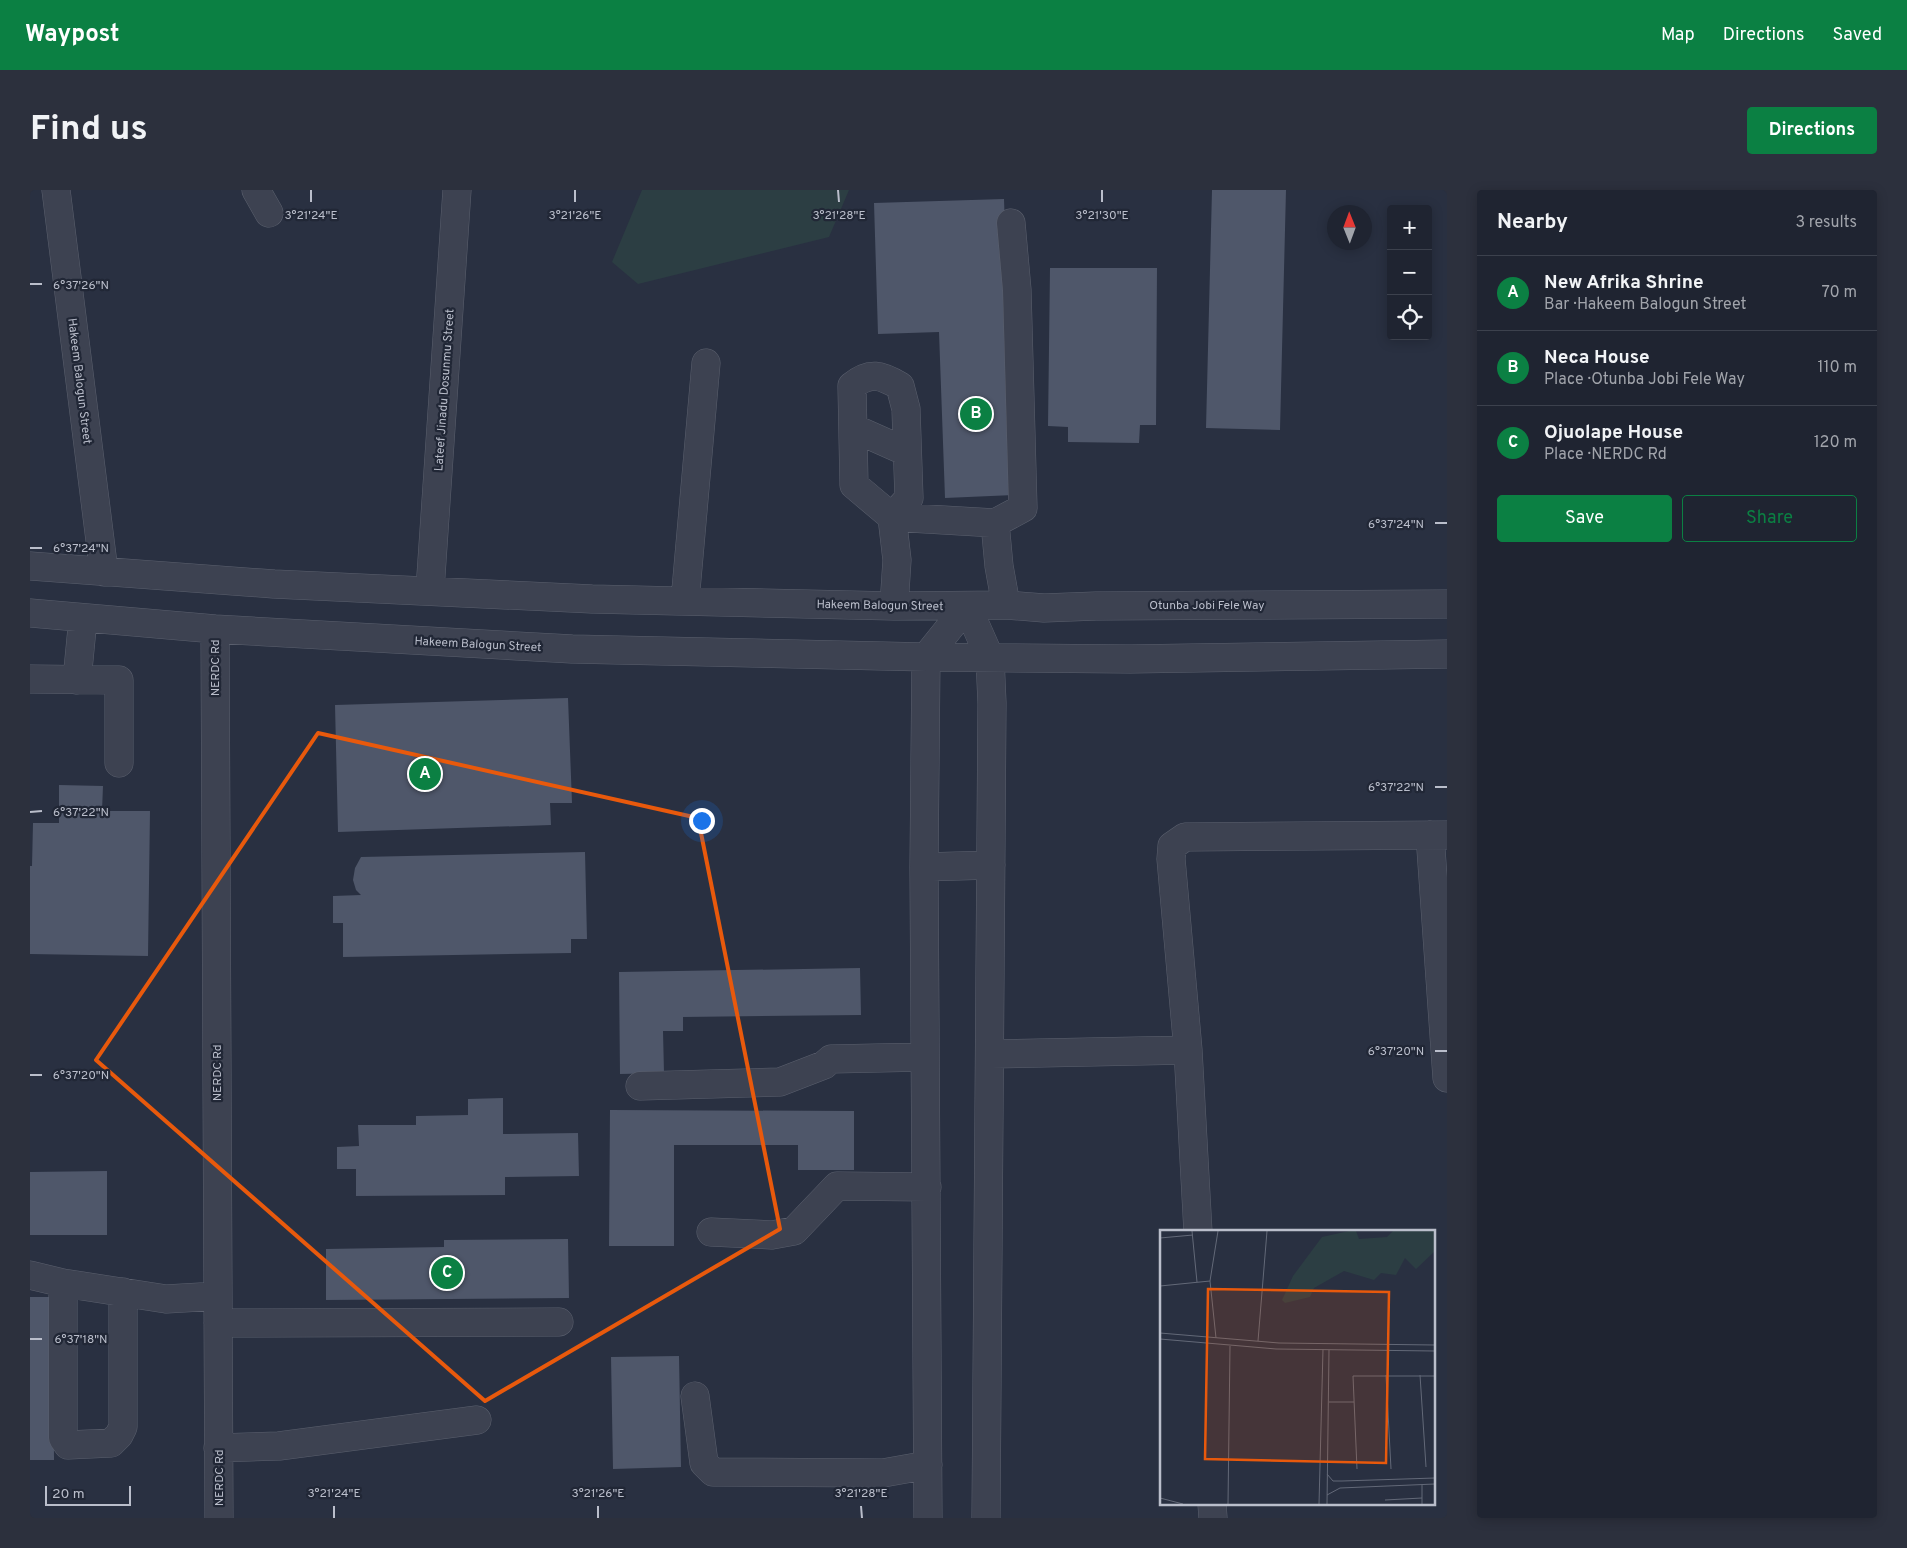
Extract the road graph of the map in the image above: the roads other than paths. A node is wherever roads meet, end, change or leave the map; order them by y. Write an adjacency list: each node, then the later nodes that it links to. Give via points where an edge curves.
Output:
1 (56, 190): 10 (street, Hakeem Balogun Street)
2 (457, 190): 11 (street, Lateef Jinadu Dosunmu Street)
3 (1011, 223): 8 (street, via 1017,290 1023,508)
4 (706, 363): 12 (street)
5 (853, 428): 6 (street); 6 (street, via 852,386 863,377 884,376 900,386 906,408); 7 (street, via 854,485)
6 (907, 452): 7 (street, via 909,498)
7 (892, 518): 8 (street); 15 (street, via 897,560)
8 (995, 523): 14 (street)
9 (30, 566): 10 (street, Hakeem Balogun Street)
10 (104, 572): 11 (street, Hakeem Balogun Street, via 274,584)
11 (430, 590): 12 (street, Hakeem Balogun Street)
12 (685, 601): 15 (street, Hakeem Balogun Street)
13 (1447, 604): 14 (street, Otunba Jobi Fele Way, via 1044,608)
14 (1006, 605): 16 (street, Otunba Jobi Fele Way)
15 (894, 606): 16 (street, Hakeem Balogun Street)
16 (967, 606): 21 (street); 22 (street)
17 (30, 613): 18 (street, Hakeem Balogun Street)
18 (83, 618): 19 (street, Hakeem Balogun Street); 24 (street)
19 (215, 629): 21 (street, Hakeem Balogun Street, via 572,649); 40 (street, NERDC Rd)
20 (1447, 654): 22 (street)
21 (926, 657): 22 (street, Hakeem Balogun Street); 28 (street)
22 (990, 658): 27 (street)
23 (30, 680): 24 (street)
24 (77, 680): 25 (street, via 119,680)
25 (119, 762)
26 (1438, 835): 29 (street, via 1185,837 1172,846); 32 (street)
27 (991, 866): 28 (street); 30 (street)
28 (924, 867): 31 (street)
29 (1188, 1050): 30 (street); 35 (street)
30 (991, 1054): 49 (street)
31 (925, 1057): 33 (street, via 831,1060 780,1082); 34 (street)
32 (1447, 1078)
33 (640, 1086)
34 (926, 1187): 36 (street, via 837,1186 794,1231 772,1235); 46 (street)
35 (1198, 1230)
36 (711, 1232)
37 (30, 1275): 38 (street)
38 (63, 1283): 39 (street); 39 (street, via 63,1438 68,1445 111,1443 123,1427)
39 (123, 1292): 40 (street, via 166,1299)
40 (218, 1296): 42 (street, NERDC Rd)
41 (559, 1322): 42 (street)
42 (218, 1323): 45 (street, NERDC Rd)
43 (695, 1396): 46 (street, via 704,1463 713,1472 883,1473)
44 (476, 1420): 45 (street, via 279,1446)
45 (218, 1448): 47 (street, NERDC Rd)
46 (928, 1465): 48 (street)
47 (219, 1518)
48 (928, 1518)
49 (986, 1518)

